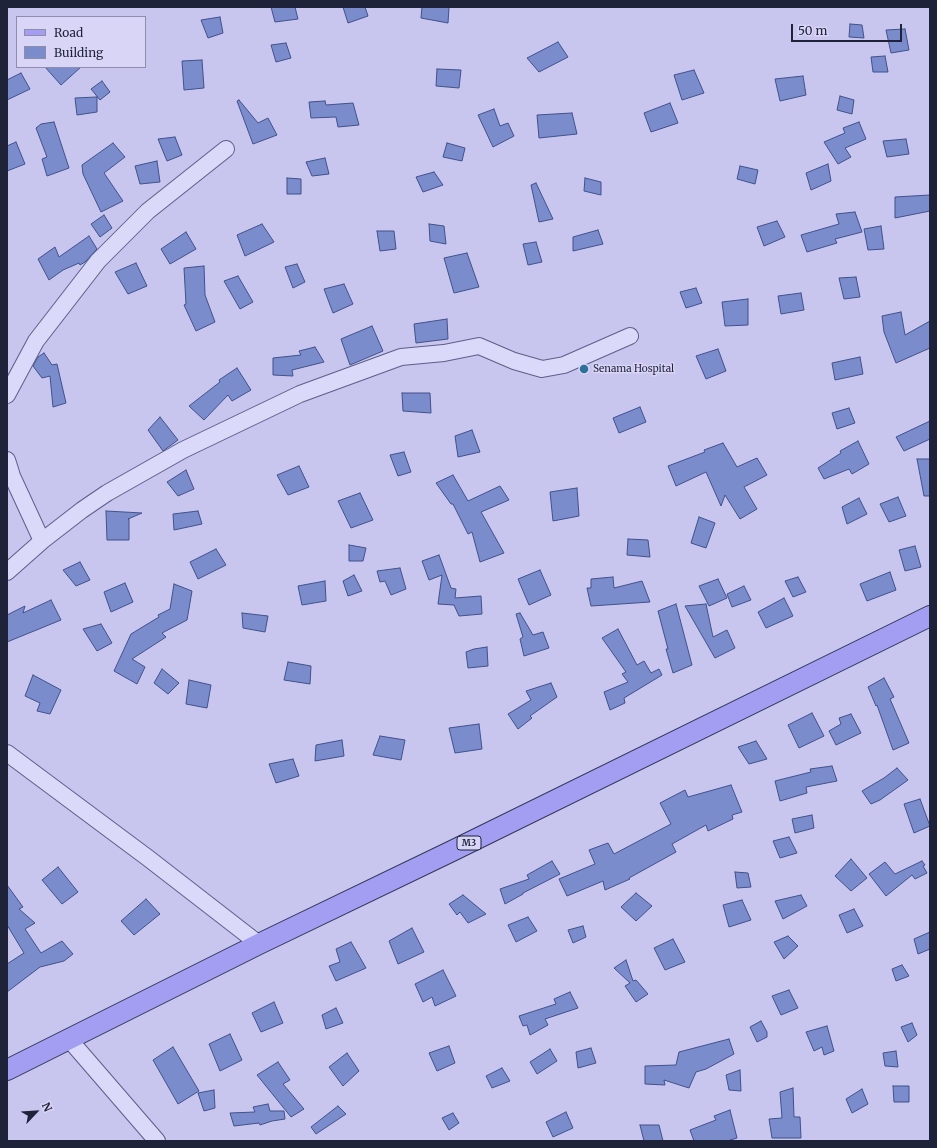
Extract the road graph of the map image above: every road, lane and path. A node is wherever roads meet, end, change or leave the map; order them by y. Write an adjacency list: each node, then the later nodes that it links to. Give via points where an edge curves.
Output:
1 (226, 149): 3 (street, via 148,211 98,261 36,341)
2 (630, 336): 5 (street, via 564,365 542,369 514,361 479,346 444,353 401,357 300,394 183,450 107,493)
3 (7, 395)
4 (7, 460): 5 (street)
5 (42, 541): 6 (street)
6 (7, 572)
7 (930, 616): 9 (main road, M3)
8 (7, 753): 9 (street)
9 (258, 944): 10 (main road, M3)
10 (68, 1038): 11 (main road, M3); 12 (street)
11 (7, 1070)
12 (157, 1141)

